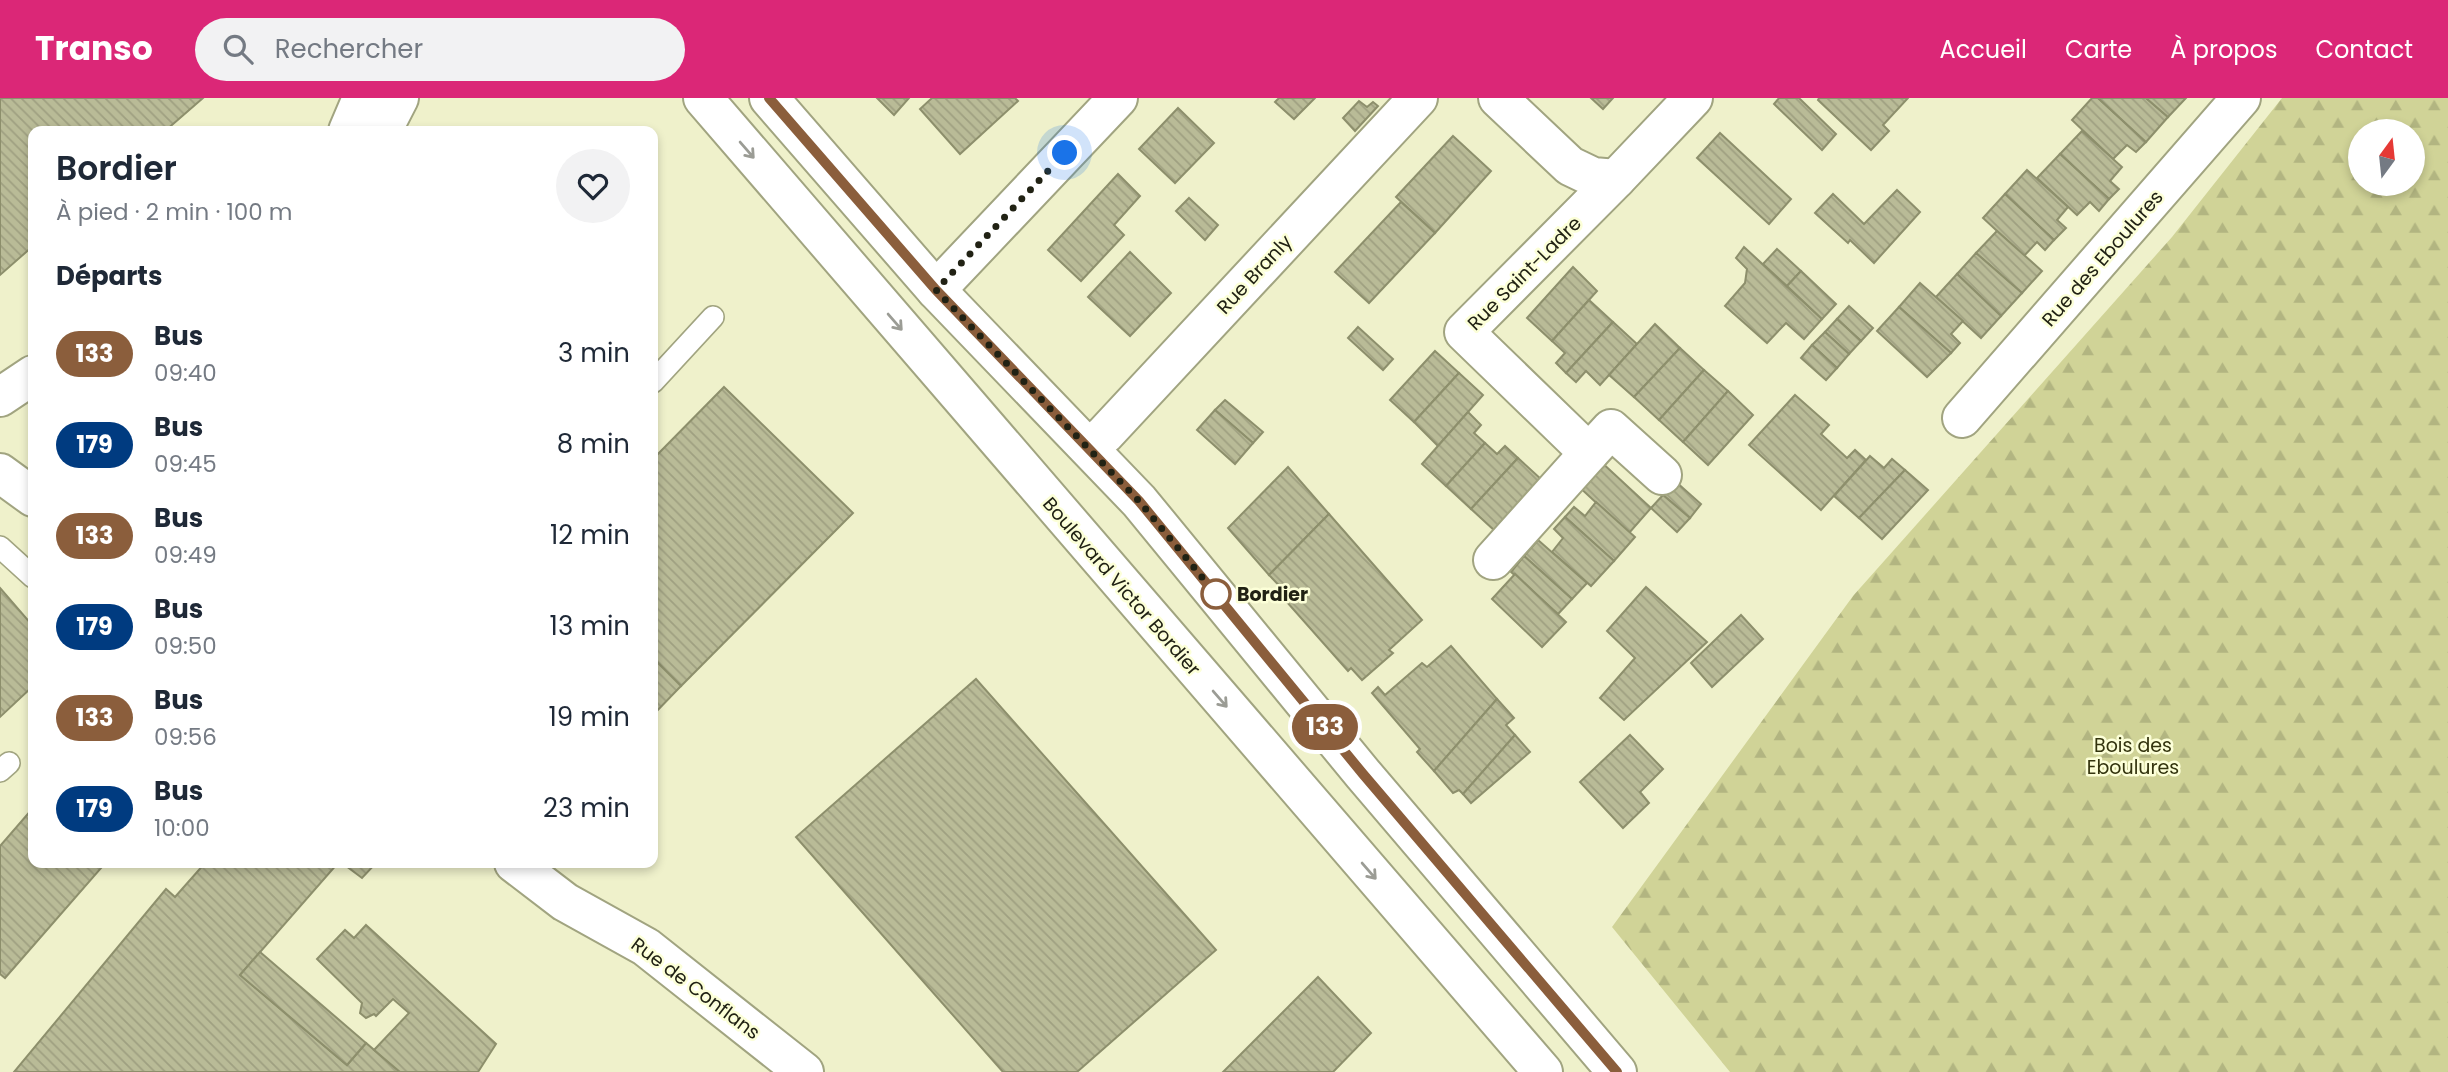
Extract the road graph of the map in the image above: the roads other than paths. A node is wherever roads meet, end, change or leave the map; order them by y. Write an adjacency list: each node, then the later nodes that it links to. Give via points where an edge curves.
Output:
1 (362, 98): 10 (street)
2 (399, 98): 11 (street)
3 (703, 98): 29 (street, Boulevard Victor Bordier, one-way to 29)
4 (769, 98): 13 (street)
5 (1118, 98): 13 (street)
6 (1418, 98): 19 (street, Rue Branly)
7 (1498, 98): 12 (street, via 1570,166 1593,177)
8 (1693, 98): 12 (street)
9 (2241, 98): 18 (street, Rue des Eboulures)
10 (350, 126)
11 (385, 126)
12 (1616, 179): 20 (street, Rue Saint-Ladre, via 1464,332)
13 (936, 290): 19 (street)
14 (713, 317): 16 (lane)
15 (28, 377): 17 (street)
16 (658, 377)
17 (0, 397)
18 (1962, 418)
19 (1089, 449): 30 (street, via 1156,522)
20 (1589, 453): 22 (street, via 1611,429); 25 (street)
21 (0, 472): 23 (street)
22 (1662, 475)
23 (28, 493)
24 (0, 547): 26 (lane)
25 (1493, 560)
26 (28, 572)
27 (521, 868): 28 (street, Rue de Conflans, via 565,902 646,947)
28 (804, 1072)
29 (1543, 1072)
30 (1617, 1072)

